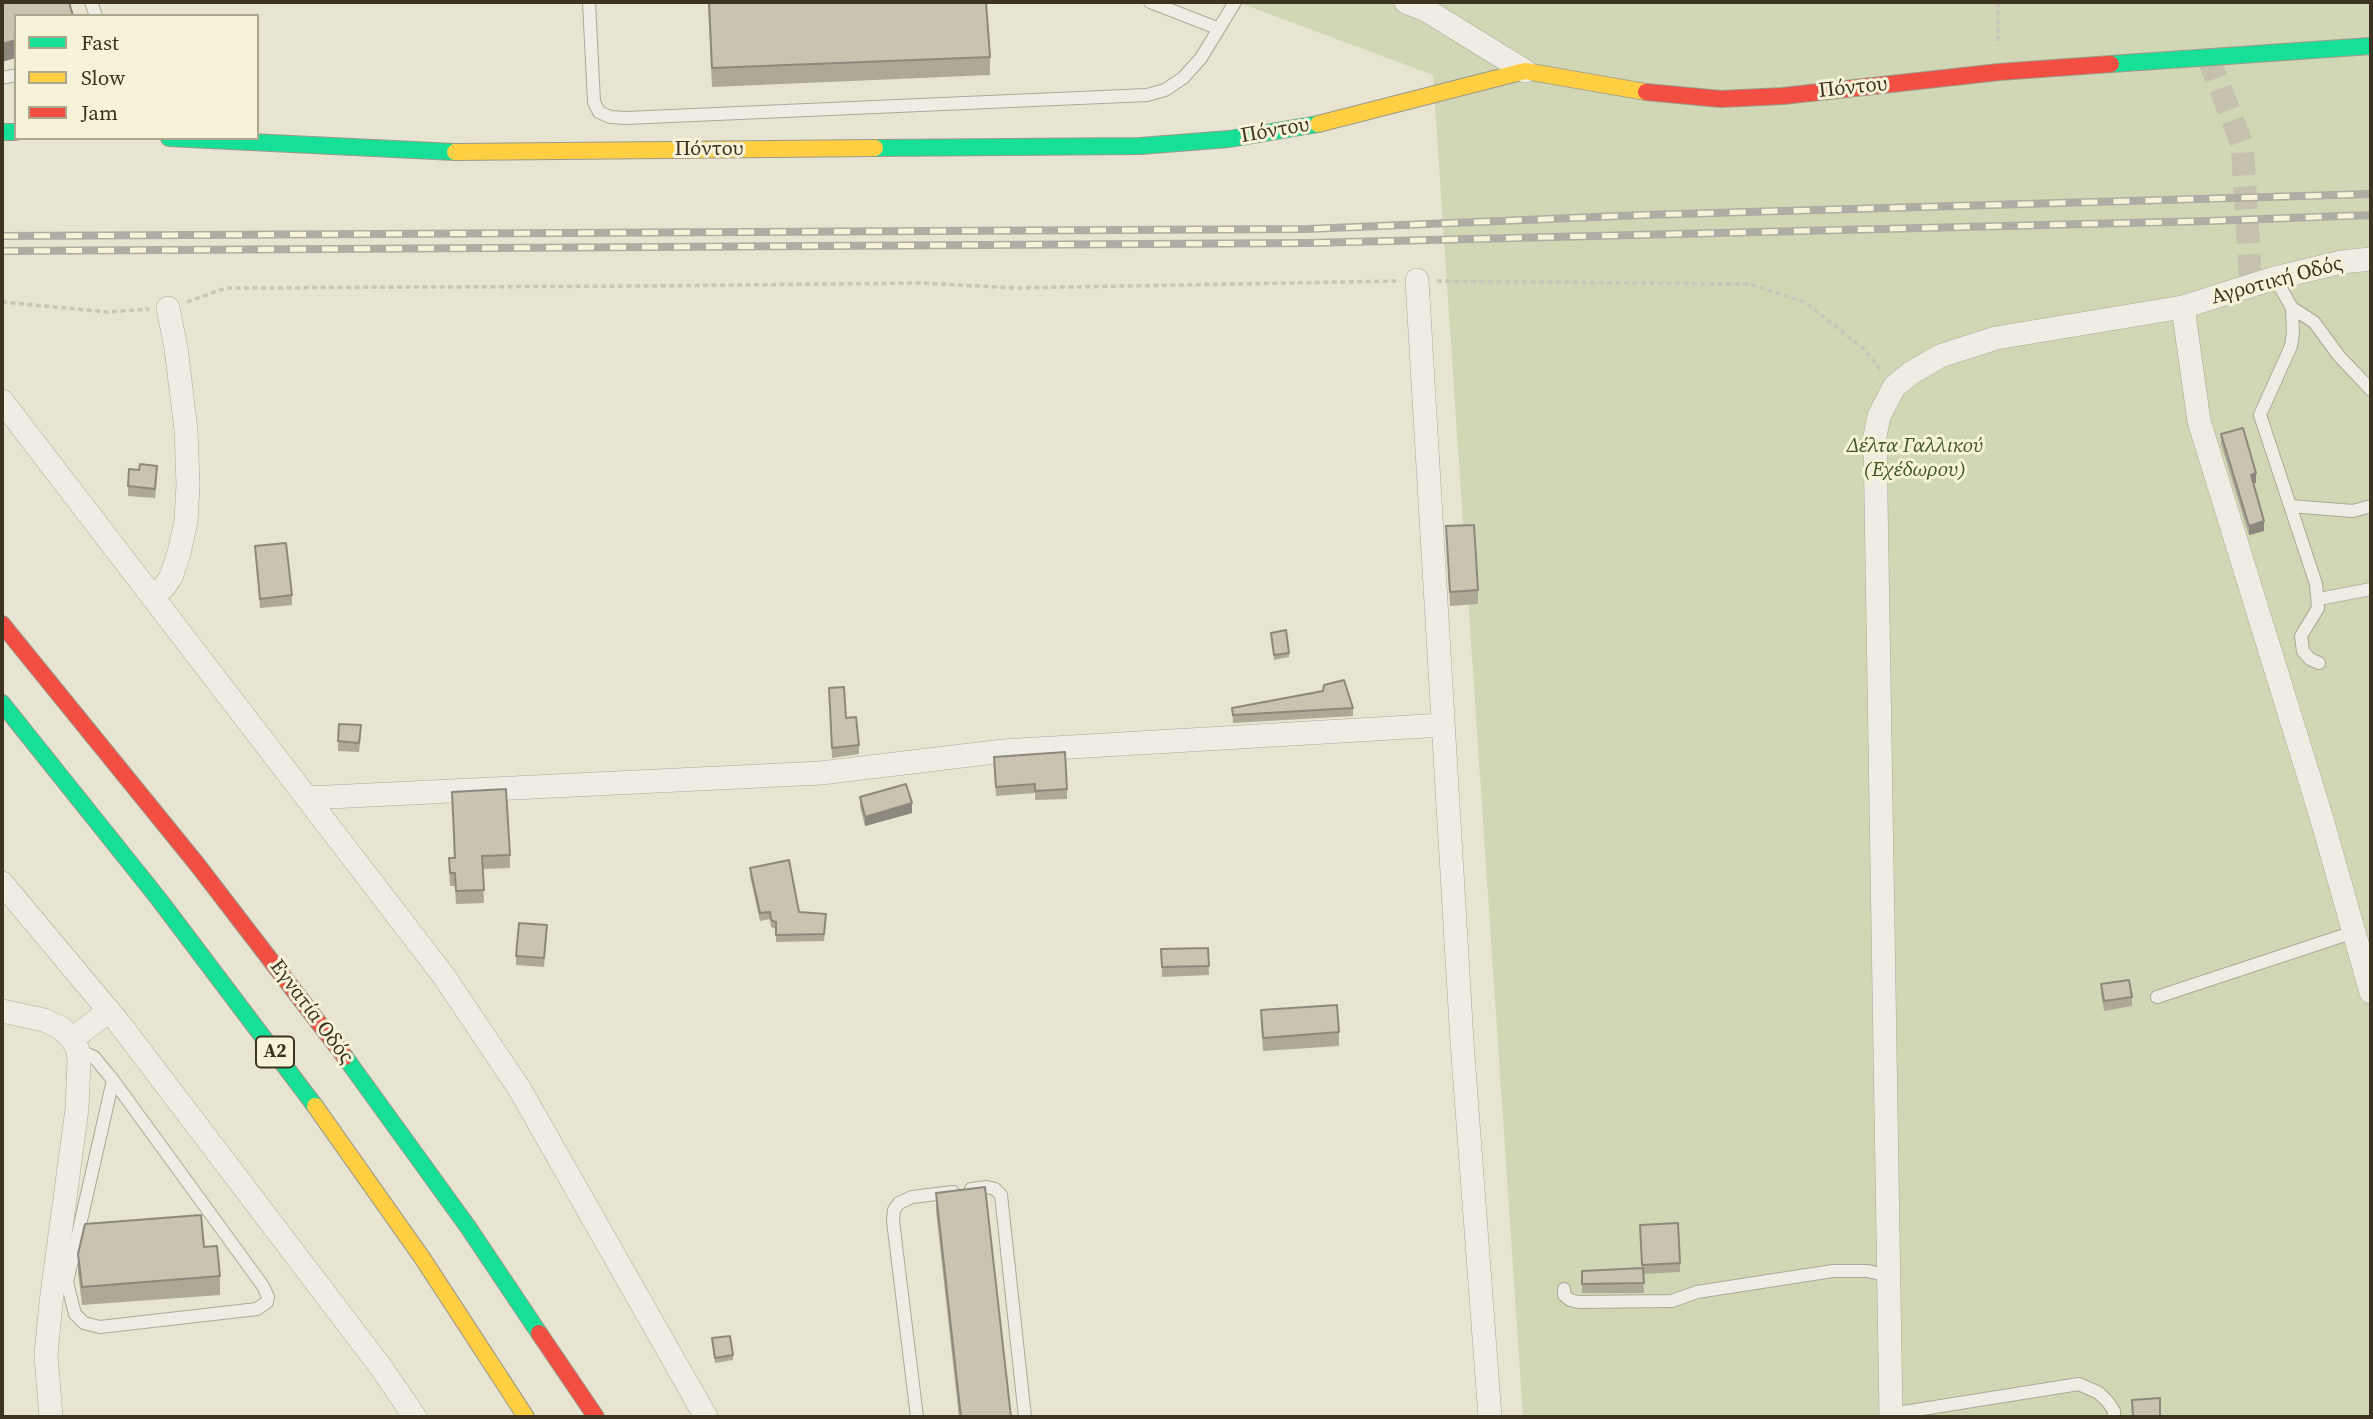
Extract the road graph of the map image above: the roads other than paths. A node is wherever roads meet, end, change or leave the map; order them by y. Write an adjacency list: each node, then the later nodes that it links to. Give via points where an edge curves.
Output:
1 (589, 2): 5 (lane, via 594,102 599,112 626,118 1147,95 1183,78 1201,58)
2 (1150, 2): 5 (lane)
3 (1235, 2): 5 (lane)
4 (1406, 2): 7 (street)
5 (1217, 28)
6 (2371, 46): 7 (main road, Πόντου, via 1998,72 1721,99 1658,94)
7 (1525, 71): 8 (main road, Πόντου, via 1315,125 1229,139 1140,146 463,152)
8 (211, 140)
9 (2371, 259): 10 (street, Αγροτική Οδός)
10 (2276, 278): 12 (street, Αγροτική Οδός); 14 (lane)
11 (1417, 280): 25 (street)
12 (2183, 307): 28 (street, via 2199,421); 35 (street, Αγροτική Οδός, via 1996,338 1940,356 1894,387 1880,416 1875,436)
13 (168, 308): 20 (street, via 186,430 188,485 179,553 171,577)
14 (2292, 308): 15 (lane, via 2314,322); 17 (lane, via 2291,346 2260,415)
15 (2371, 390)
16 (2, 401): 20 (street)
17 (2290, 506): 18 (lane, via 2353,511); 21 (lane)
18 (2371, 506)
19 (2371, 589): 21 (lane)
20 (153, 595): 26 (street)
21 (2319, 599): 23 (lane, via 2301,636 2303,651)
22 (2, 624): 41 (main road, Εγνατία Οδός / Α2, via 331,1037 468,1227)
23 (2319, 663)
24 (2, 703): 40 (main road, Α2, via 293,1076 423,1259)
25 (1443, 725): 26 (street, via 1003,751 821,774); 45 (street)
26 (309, 798): 42 (street, via 443,975 519,1088)
27 (2, 883): 32 (street)
28 (2354, 932): 29 (street); 30 (lane)
29 (2371, 992)
30 (2157, 997)
31 (2, 1010): 33 (street, via 44,1020 61,1028)
32 (109, 1011): 33 (street); 39 (street, via 372,1354)
33 (75, 1044): 34 (lane, via 94,1057); 38 (street, via 77,1109 46,1355)
34 (113, 1080): 34 (lane, via 263,1286 268,1297 263,1306 100,1326 75,1314 67,1282)
35 (1888, 1276): 36 (lane, via 1833,1271 1697,1292 1672,1301 1579,1303 1564,1295); 37 (street)
36 (1564, 1289)
37 (1891, 1416): 46 (lane, via 2079,1384 2099,1393)
38 (51, 1417)
39 (415, 1417)
40 (526, 1417)
41 (596, 1417)
42 (706, 1417)
43 (917, 1417): 44 (lane, via 894,1210 912,1197 987,1187 1001,1195)
44 (1024, 1417)
45 (1490, 1417)
46 (2114, 1417)

